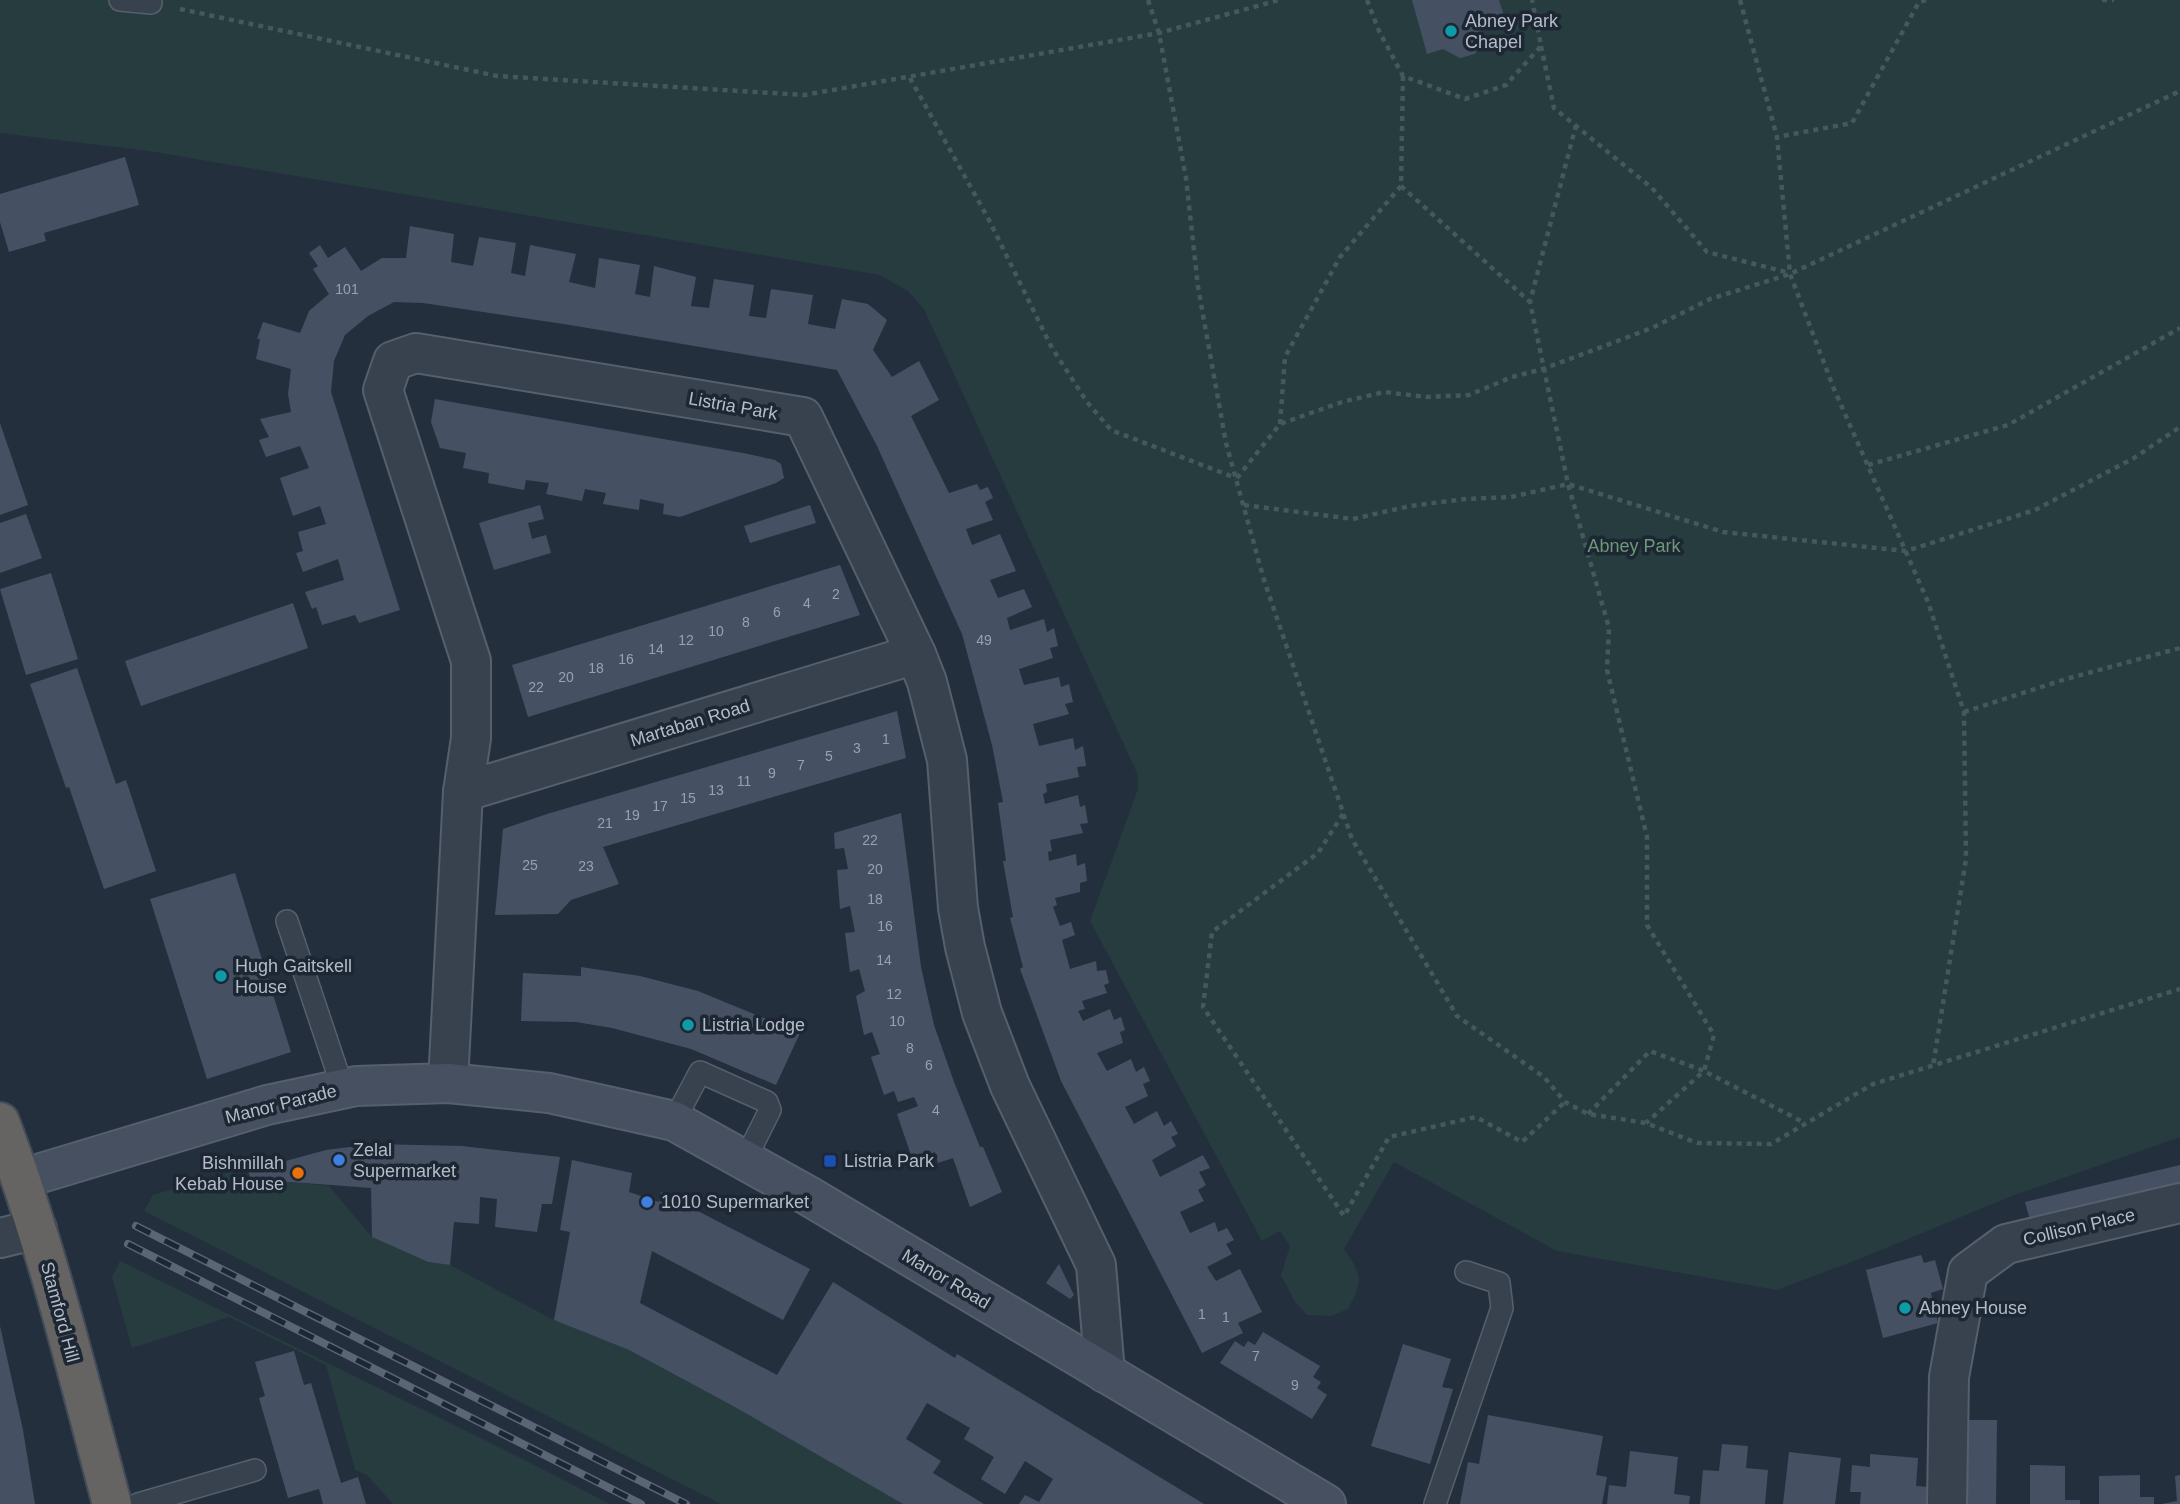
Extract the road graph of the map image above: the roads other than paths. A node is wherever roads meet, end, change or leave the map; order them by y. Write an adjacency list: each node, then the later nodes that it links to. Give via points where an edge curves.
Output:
1 (120, 0): 2 (lane)
2 (151, 3)
3 (916, 654): 4 (street, Martaban Road); 4 (street, Listria Park, via 803,417 416,353 393,361 383,390 471,661 471,738); 17 (street, Listria Park, via 947,760 958,908 982,1013 1010,1086 1096,1265)
4 (463, 792): 6 (street, Listria Park)
5 (287, 921): 7 (lane)
6 (448, 1083): 7 (main road, Manor Parade); 8 (main road, Manor Parade)
7 (343, 1089): 12 (main road, Manor Parade, via 267,1105)
8 (549, 1093): 9 (main road, Manor Road)
9 (674, 1121): 11 (main road, Manor Road); 11 (lane, via 700,1072 767,1102 770,1110)
10 (0, 1122): 12 (highway, Stamford Hill)
11 (745, 1160): 17 (main road, Manor Road)
12 (21, 1179): 14 (highway, Stamford Hill)
13 (2180, 1203): 23 (street, Collison Place, via 2006,1244 1968,1272 1949,1377)
14 (37, 1229): 15 (street); 19 (highway, Stamford Hill)
15 (0, 1238)
16 (1466, 1272): 22 (lane, via 1499,1283 1502,1308)
17 (1105, 1373): 21 (main road, Manor Road)
18 (255, 1470): 20 (lane)
19 (111, 1504)
20 (138, 1504)
21 (1326, 1504)
22 (1435, 1504)
23 (1947, 1504)

